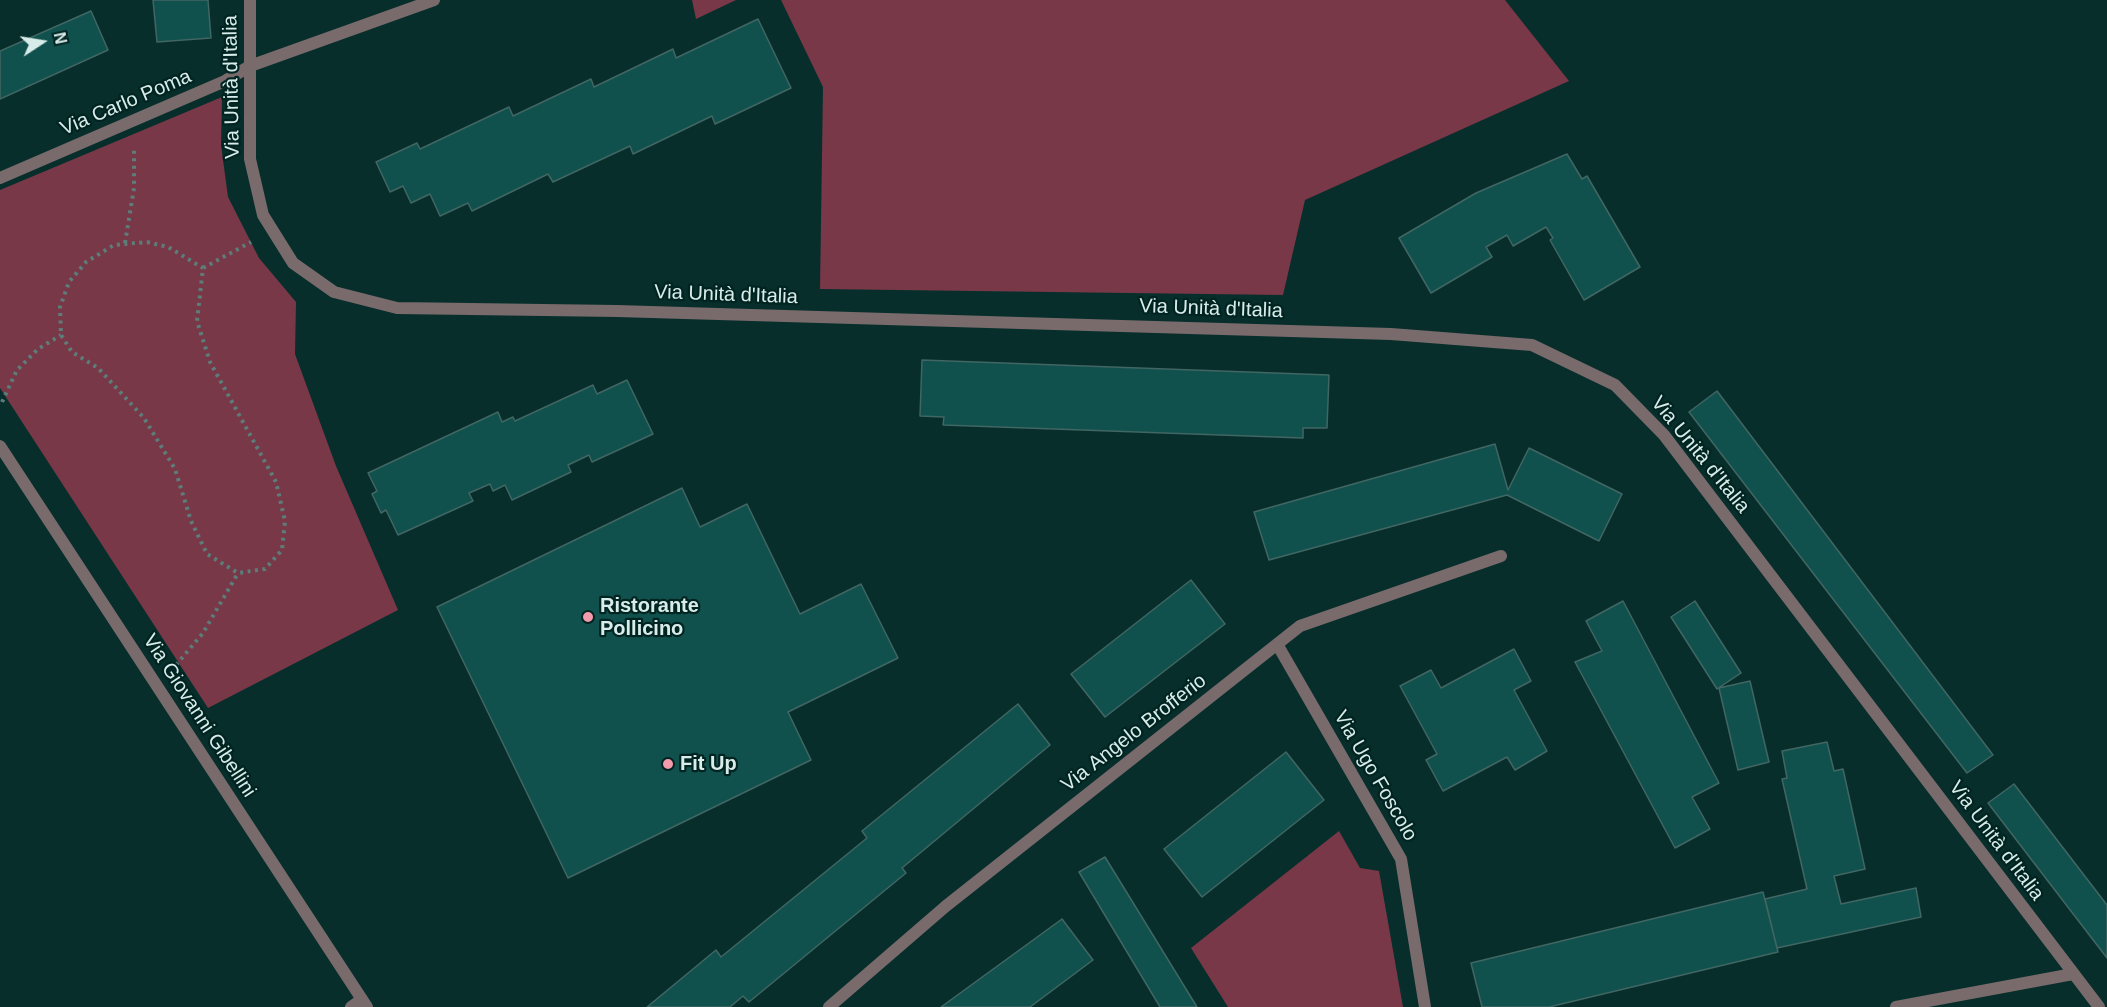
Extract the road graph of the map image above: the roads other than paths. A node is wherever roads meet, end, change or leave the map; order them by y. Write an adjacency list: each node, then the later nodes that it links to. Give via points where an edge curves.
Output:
1 (250, 0): 3 (street, Via Unità d'Italia)
2 (435, 0): 3 (street, Via Carlo Poma)
3 (250, 66): 4 (street, Via Carlo Poma, via 225,81); 8 (street, Via Unità d'Italia, via 250,159 263,215 293,263 334,292 398,308 1391,334 1532,345 1615,385 1664,435)
4 (0, 178)
5 (0, 446): 9 (street, Via Giovanni Gibellini)
6 (1501, 556): 7 (street, Via Angelo Brofferio, via 1300,626)
7 (1277, 644): 11 (street, Via Angelo Brofferio, via 946,906); 12 (street, Via Ugo Foscolo, via 1401,859)
8 (2073, 974): 13 (street); 14 (street, Via Unità d'Italia)
9 (364, 1003): 10 (street)
10 (351, 1007)
11 (829, 1007)
12 (1425, 1007)
13 (1896, 1007)
14 (2099, 1007)

